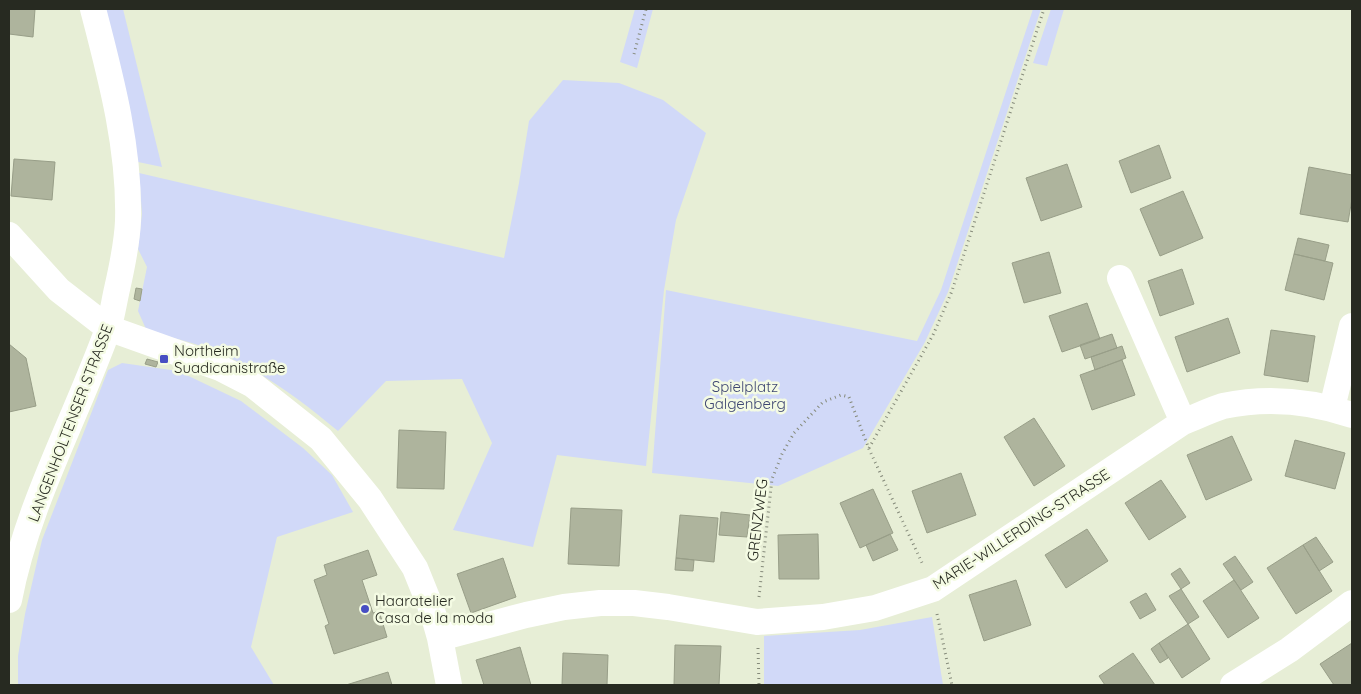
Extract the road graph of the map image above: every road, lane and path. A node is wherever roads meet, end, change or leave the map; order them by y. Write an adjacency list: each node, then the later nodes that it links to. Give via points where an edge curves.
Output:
1 (93, 9): 8 (street, LANGENHOLTENSER STRASSE, via 114,89 127,170 128,223)
2 (646, 9): 4 (path)
3 (1044, 9): 11 (path, via 952,291 933,335)
4 (634, 54)
5 (9, 235): 8 (street, via 59,290)
6 (1120, 278): 10 (street)
7 (1352, 326): 9 (street)
8 (108, 328): 13 (street, LANGENHOLTENSER STRASSE, via 44,483 16,564); 16 (street, via 220,368 253,385 322,439 370,499 415,568)
9 (1342, 412): 10 (street, MARIE-WILLERDING-STRASSE, via 1296,402 1260,400 1222,407)
10 (1183, 422): 12 (street, MARIE-WILLERDING-STRASSE)
11 (869, 449): 12 (path); 15 (path, GRENZWEG, via 849,397 841,395 823,402 794,433 772,479)
12 (933, 589): 15 (street, MARIE-WILLERDING-STRASSE, via 876,608 824,617); 19 (path)
13 (9, 600)
14 (1352, 602): 20 (street, via 1289,650)
15 (757, 622): 16 (street, MARIE-WILLERDING-STRASSE, via 668,606 600,603 526,615); 18 (path, GRENZWEG)
16 (440, 638): 17 (street)
17 (449, 685)
18 (758, 685)
19 (952, 685)
20 (1233, 685)

